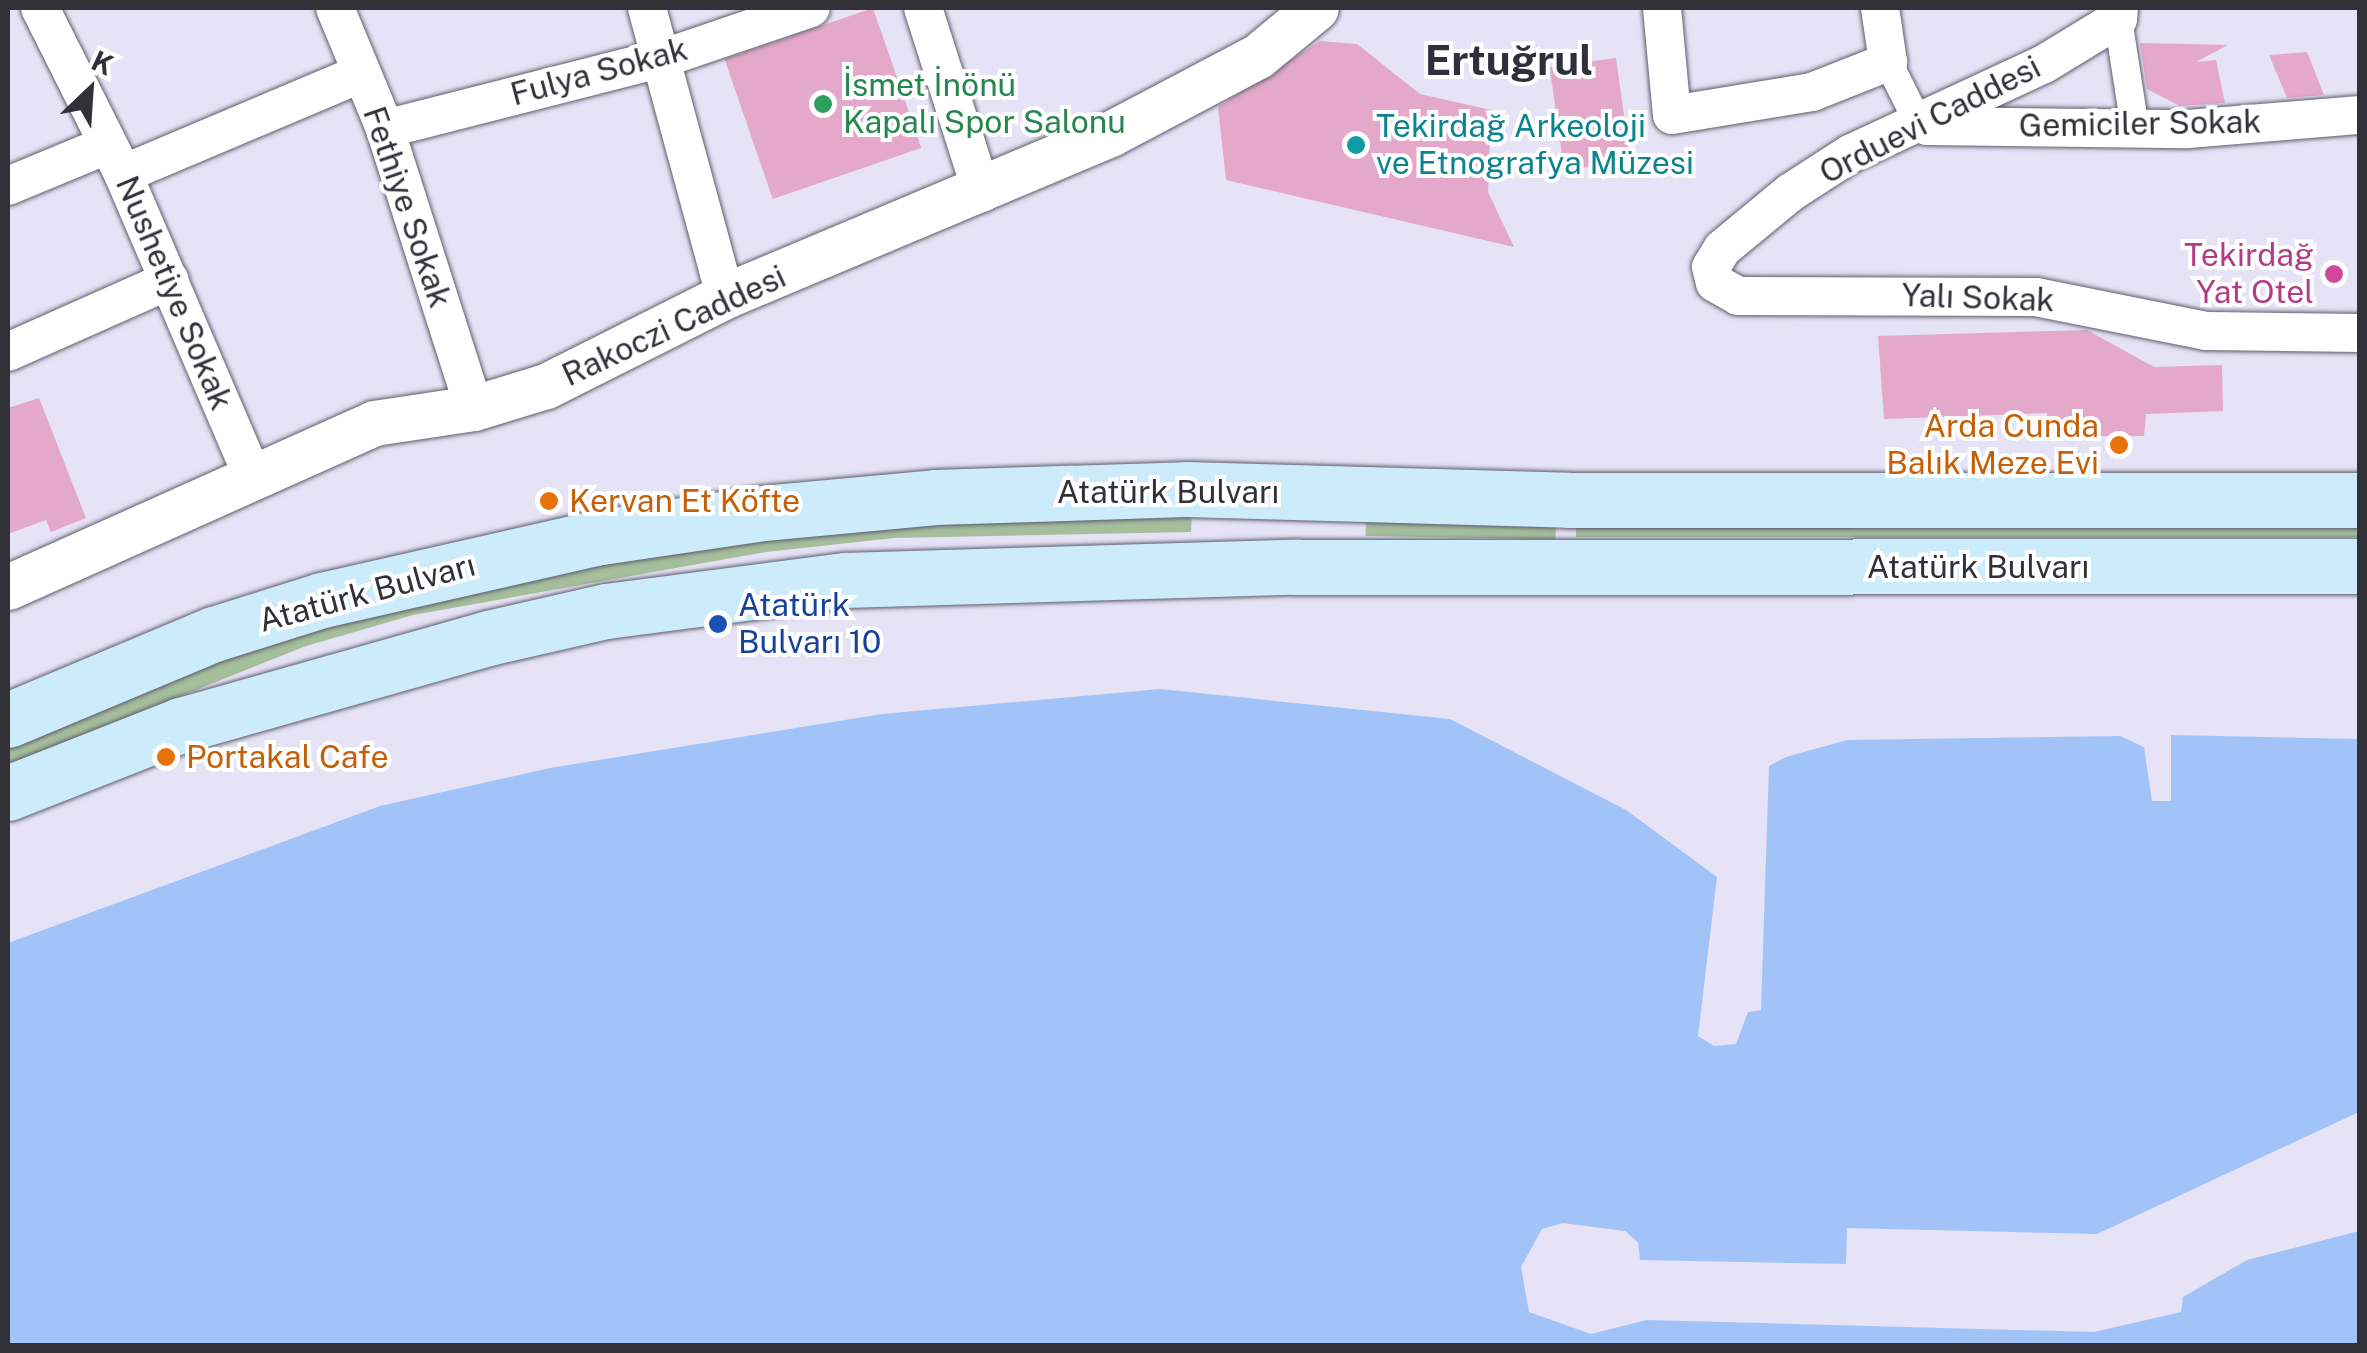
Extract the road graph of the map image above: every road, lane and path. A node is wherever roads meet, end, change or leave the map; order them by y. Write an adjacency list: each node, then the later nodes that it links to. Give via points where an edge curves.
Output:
1 (40, 8): 17 (street, Nushetiye Sokak)
2 (335, 8): 12 (street, Fethiye Sokak)
3 (647, 8): 10 (street)
4 (811, 8): 10 (street, Fulya Sokak)
5 (923, 8): 19 (street)
6 (1316, 8): 19 (street, Rakoczi Caddesi, via 1258,56)
7 (1662, 8): 11 (street, via 1672,115 1812,92)
8 (1880, 8): 11 (street)
9 (2118, 13): 14 (street, Orduevi Caddesi); 16 (street)
10 (664, 58): 15 (street, Fulya Sokak); 22 (street)
11 (1888, 62): 14 (street)
12 (360, 74): 15 (street, Fethiye Sokak); 17 (street)
13 (2360, 115): 16 (street, Gemiciler Sokak)
14 (1920, 126): 16 (street, Gemiciler Sokak); 21 (street, Orduevi Caddesi, via 1850,154 1750,222 1710,267)
15 (385, 128): 25 (street, Fethiye Sokak)
16 (2135, 129)
17 (115, 160): 18 (street); 20 (street, Nushetiye Sokak)
18 (8, 186)
19 (982, 193): 22 (street, Rakoczi Caddesi)
20 (170, 280): 24 (street); 26 (street, Nushetiye Sokak)
21 (1715, 283): 23 (street, Yalı Sokak, via 1738,296 2036,297 2206,332)
22 (725, 296): 25 (street, Rakoczi Caddesi, via 546,386)
23 (2360, 333)
24 (8, 352)
25 (474, 408): 26 (street, Rakoczi Caddesi, via 374,423)
26 (250, 472): 29 (street, Rakoczi Caddesi)
27 (2360, 500): 30 (main road, Atatürk Bulvarı, via 1570,500 1167,490 801,509 594,538 322,600 214,634)
28 (2360, 566): 31 (main road, Atatürk Bulvarı, via 1296,566 846,580 606,611 488,638 181,724)
29 (8, 587)
30 (8, 720)
31 (8, 792)

